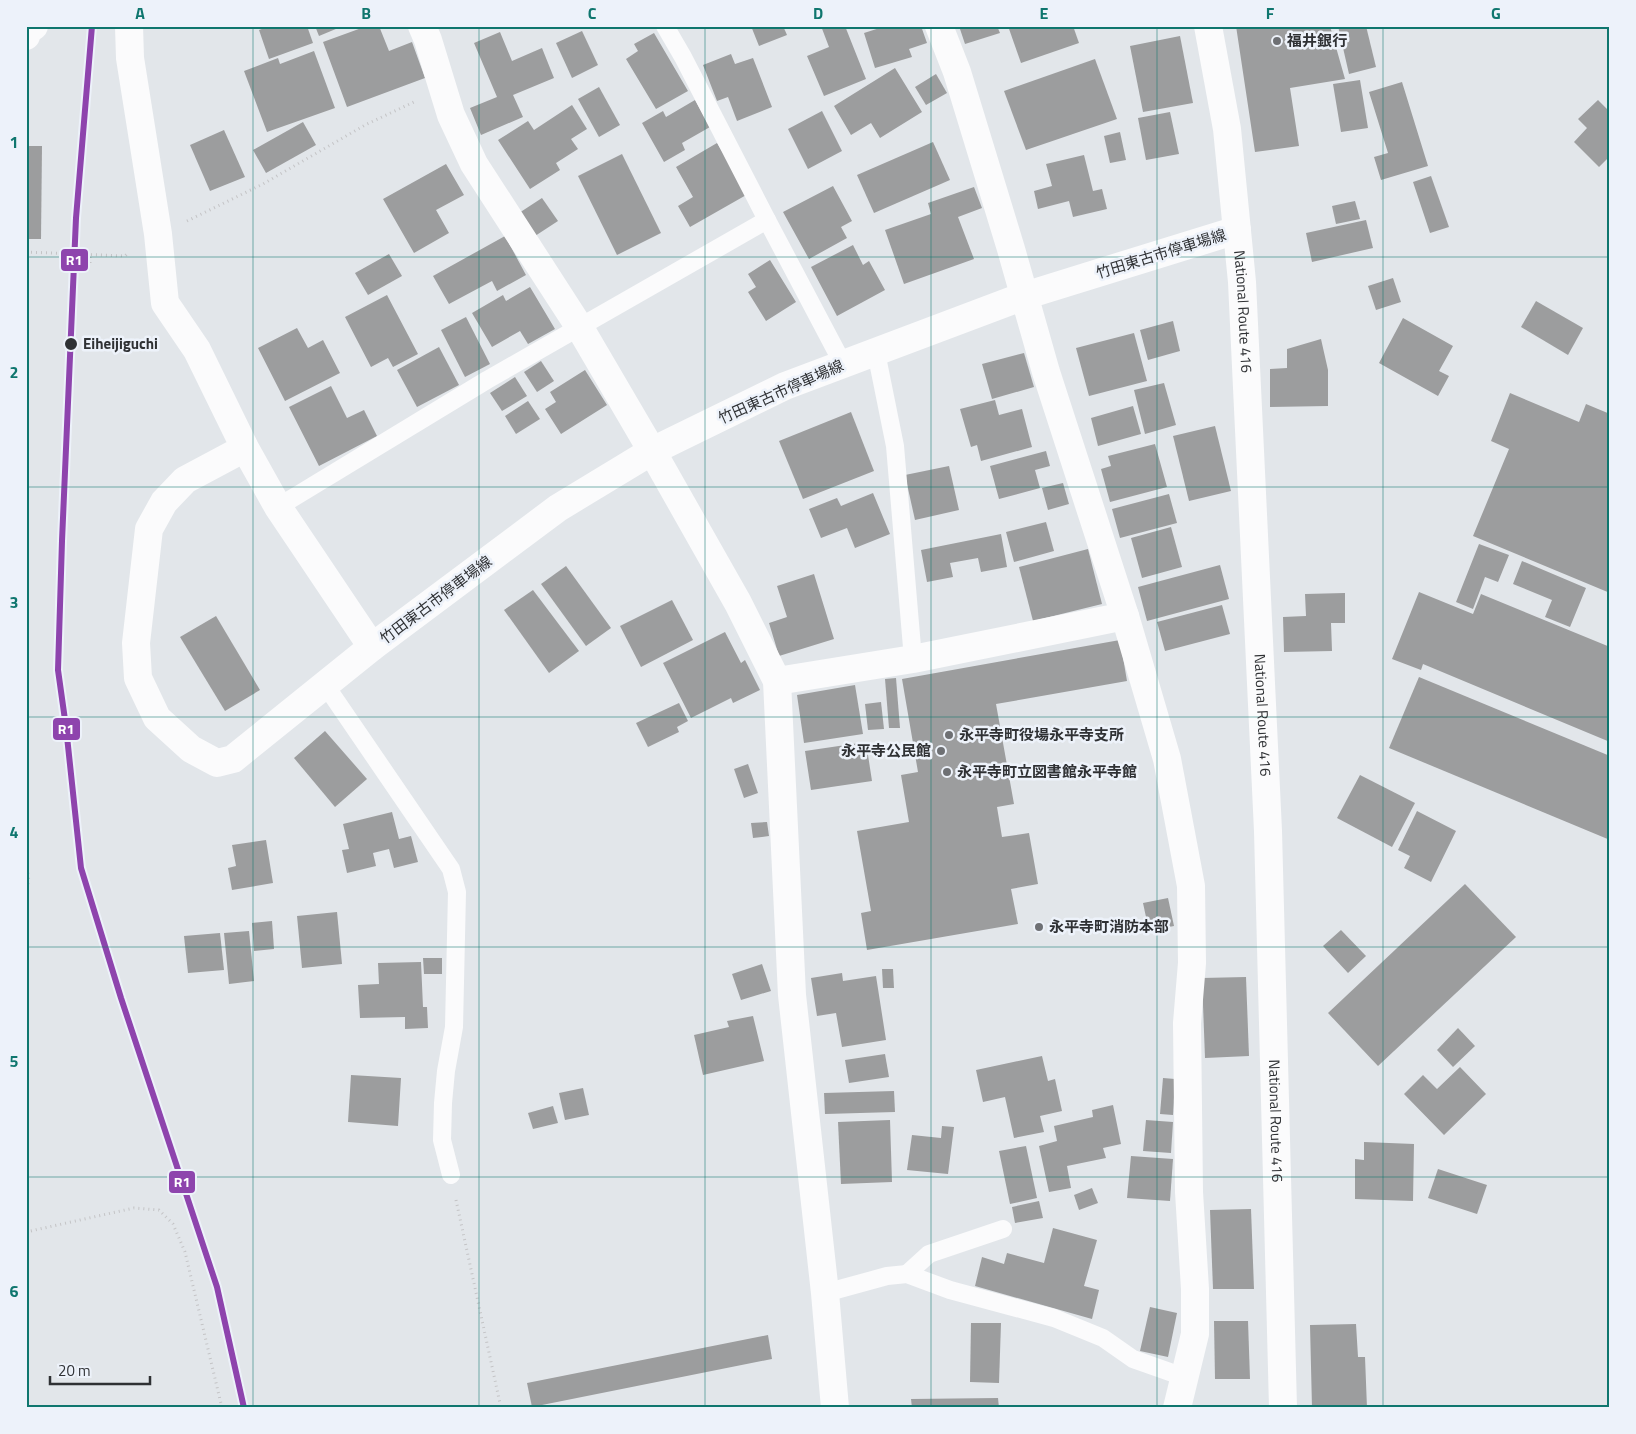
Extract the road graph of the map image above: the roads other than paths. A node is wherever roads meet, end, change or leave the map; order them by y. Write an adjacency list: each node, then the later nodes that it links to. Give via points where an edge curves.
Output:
1 (129, 26): 12 (main road, via 130,58 158,234 164,303 197,350)
2 (422, 26): 9 (main road, via 451,115 474,164)
3 (665, 26): 6 (lane)
4 (939, 26): 8 (main road, via 957,72)
5 (1208, 26): 7 (main road, National Route 416, via 1227,128)
6 (767, 220): 9 (lane); 11 (lane)
7 (1237, 230): 8 (main road, 竹田東古市停車場線); 27 (main road, National Route 416, via 1268,831)
8 (1024, 296): 10 (main road, 竹田東古市停車場線); 15 (main road)
9 (580, 328): 13 (main road); 14 (lane, via 487,380)
10 (876, 352): 11 (main road, 竹田東古市停車場線); 17 (lane, via 895,446)
11 (843, 364): 13 (main road, 竹田東古市停車場線, via 785,386)
12 (245, 448): 14 (main road); 19 (main road, 竹田東古市停車場線, via 185,480 164,502 149,529 136,643 138,678 157,718 191,749 217,762 233,759)
13 (652, 451): 16 (main road, 竹田東古市停車場線, via 558,508); 18 (main road, via 738,603)
14 (278, 507): 16 (main road)
15 (1125, 616): 17 (main road); 24 (main road, via 1167,759 1191,886 1192,963 1187,1023 1195,1334)
16 (372, 647): 19 (main road, 竹田東古市停車場線)
17 (913, 659): 18 (main road)
18 (777, 681): 23 (main road, via 792,996)
19 (326, 686): 20 (lane, via 452,869 457,892 454,1027 445,1079 442,1140)
20 (451, 1175)
21 (1003, 1229): 22 (lane, via 929,1254)
22 (906, 1274): 23 (lane); 24 (lane, via 950,1290 1054,1318 1103,1338 1133,1359)
23 (825, 1293): 25 (main road)
24 (1184, 1377): 26 (main road)
25 (835, 1408)
26 (1177, 1408)
27 (1283, 1408)

